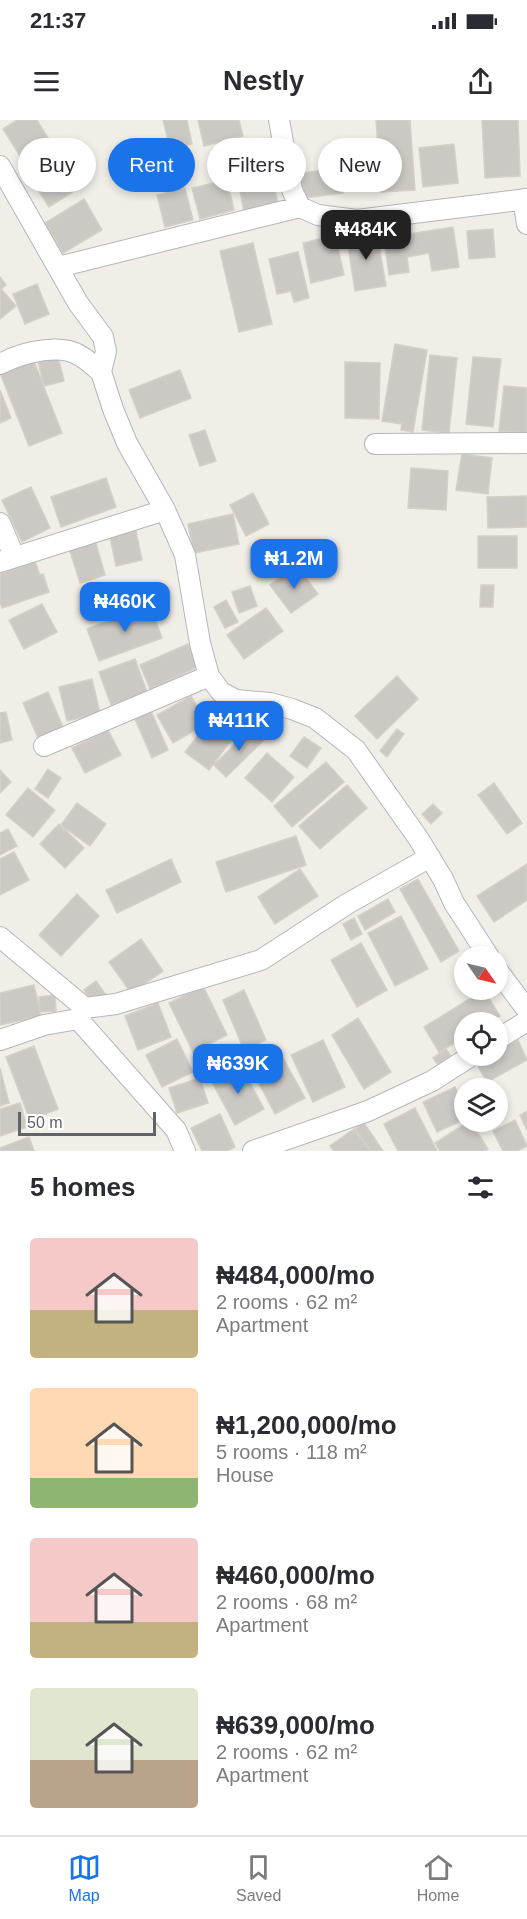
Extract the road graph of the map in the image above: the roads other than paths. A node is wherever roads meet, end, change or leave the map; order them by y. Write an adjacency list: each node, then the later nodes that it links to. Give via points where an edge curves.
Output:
1 (279, 120): 4 (street, via 292,190)
2 (0, 166): 6 (street)
3 (525, 199): 4 (street, via 357,220 318,215); 5 (street)
4 (300, 207): 6 (street)
5 (527, 224)
6 (58, 267): 8 (street, via 103,337 106,351)
7 (0, 364): 8 (street, via 48,350 69,351)
8 (101, 372): 11 (street, via 127,443)
9 (527, 443): 10 (street)
10 (375, 444)
11 (165, 510): 13 (street); 14 (street, via 185,555)
12 (0, 523): 13 (street)
13 (7, 559)
14 (209, 676): 15 (street); 16 (street, via 221,692 236,700 292,708 332,729 376,775)
15 (44, 746)
16 (430, 857): 18 (street); 21 (street, via 347,904 261,960)
17 (0, 937): 21 (street)
18 (482, 946)
19 (508, 984): 20 (street)
20 (527, 1010)
21 (81, 1013): 24 (street); 26 (street, via 176,1130)
22 (527, 1021): 23 (street)
23 (508, 1033)
24 (0, 1040)
25 (455, 1066): 27 (street, via 368,1111)
26 (185, 1151)
27 (253, 1151)

